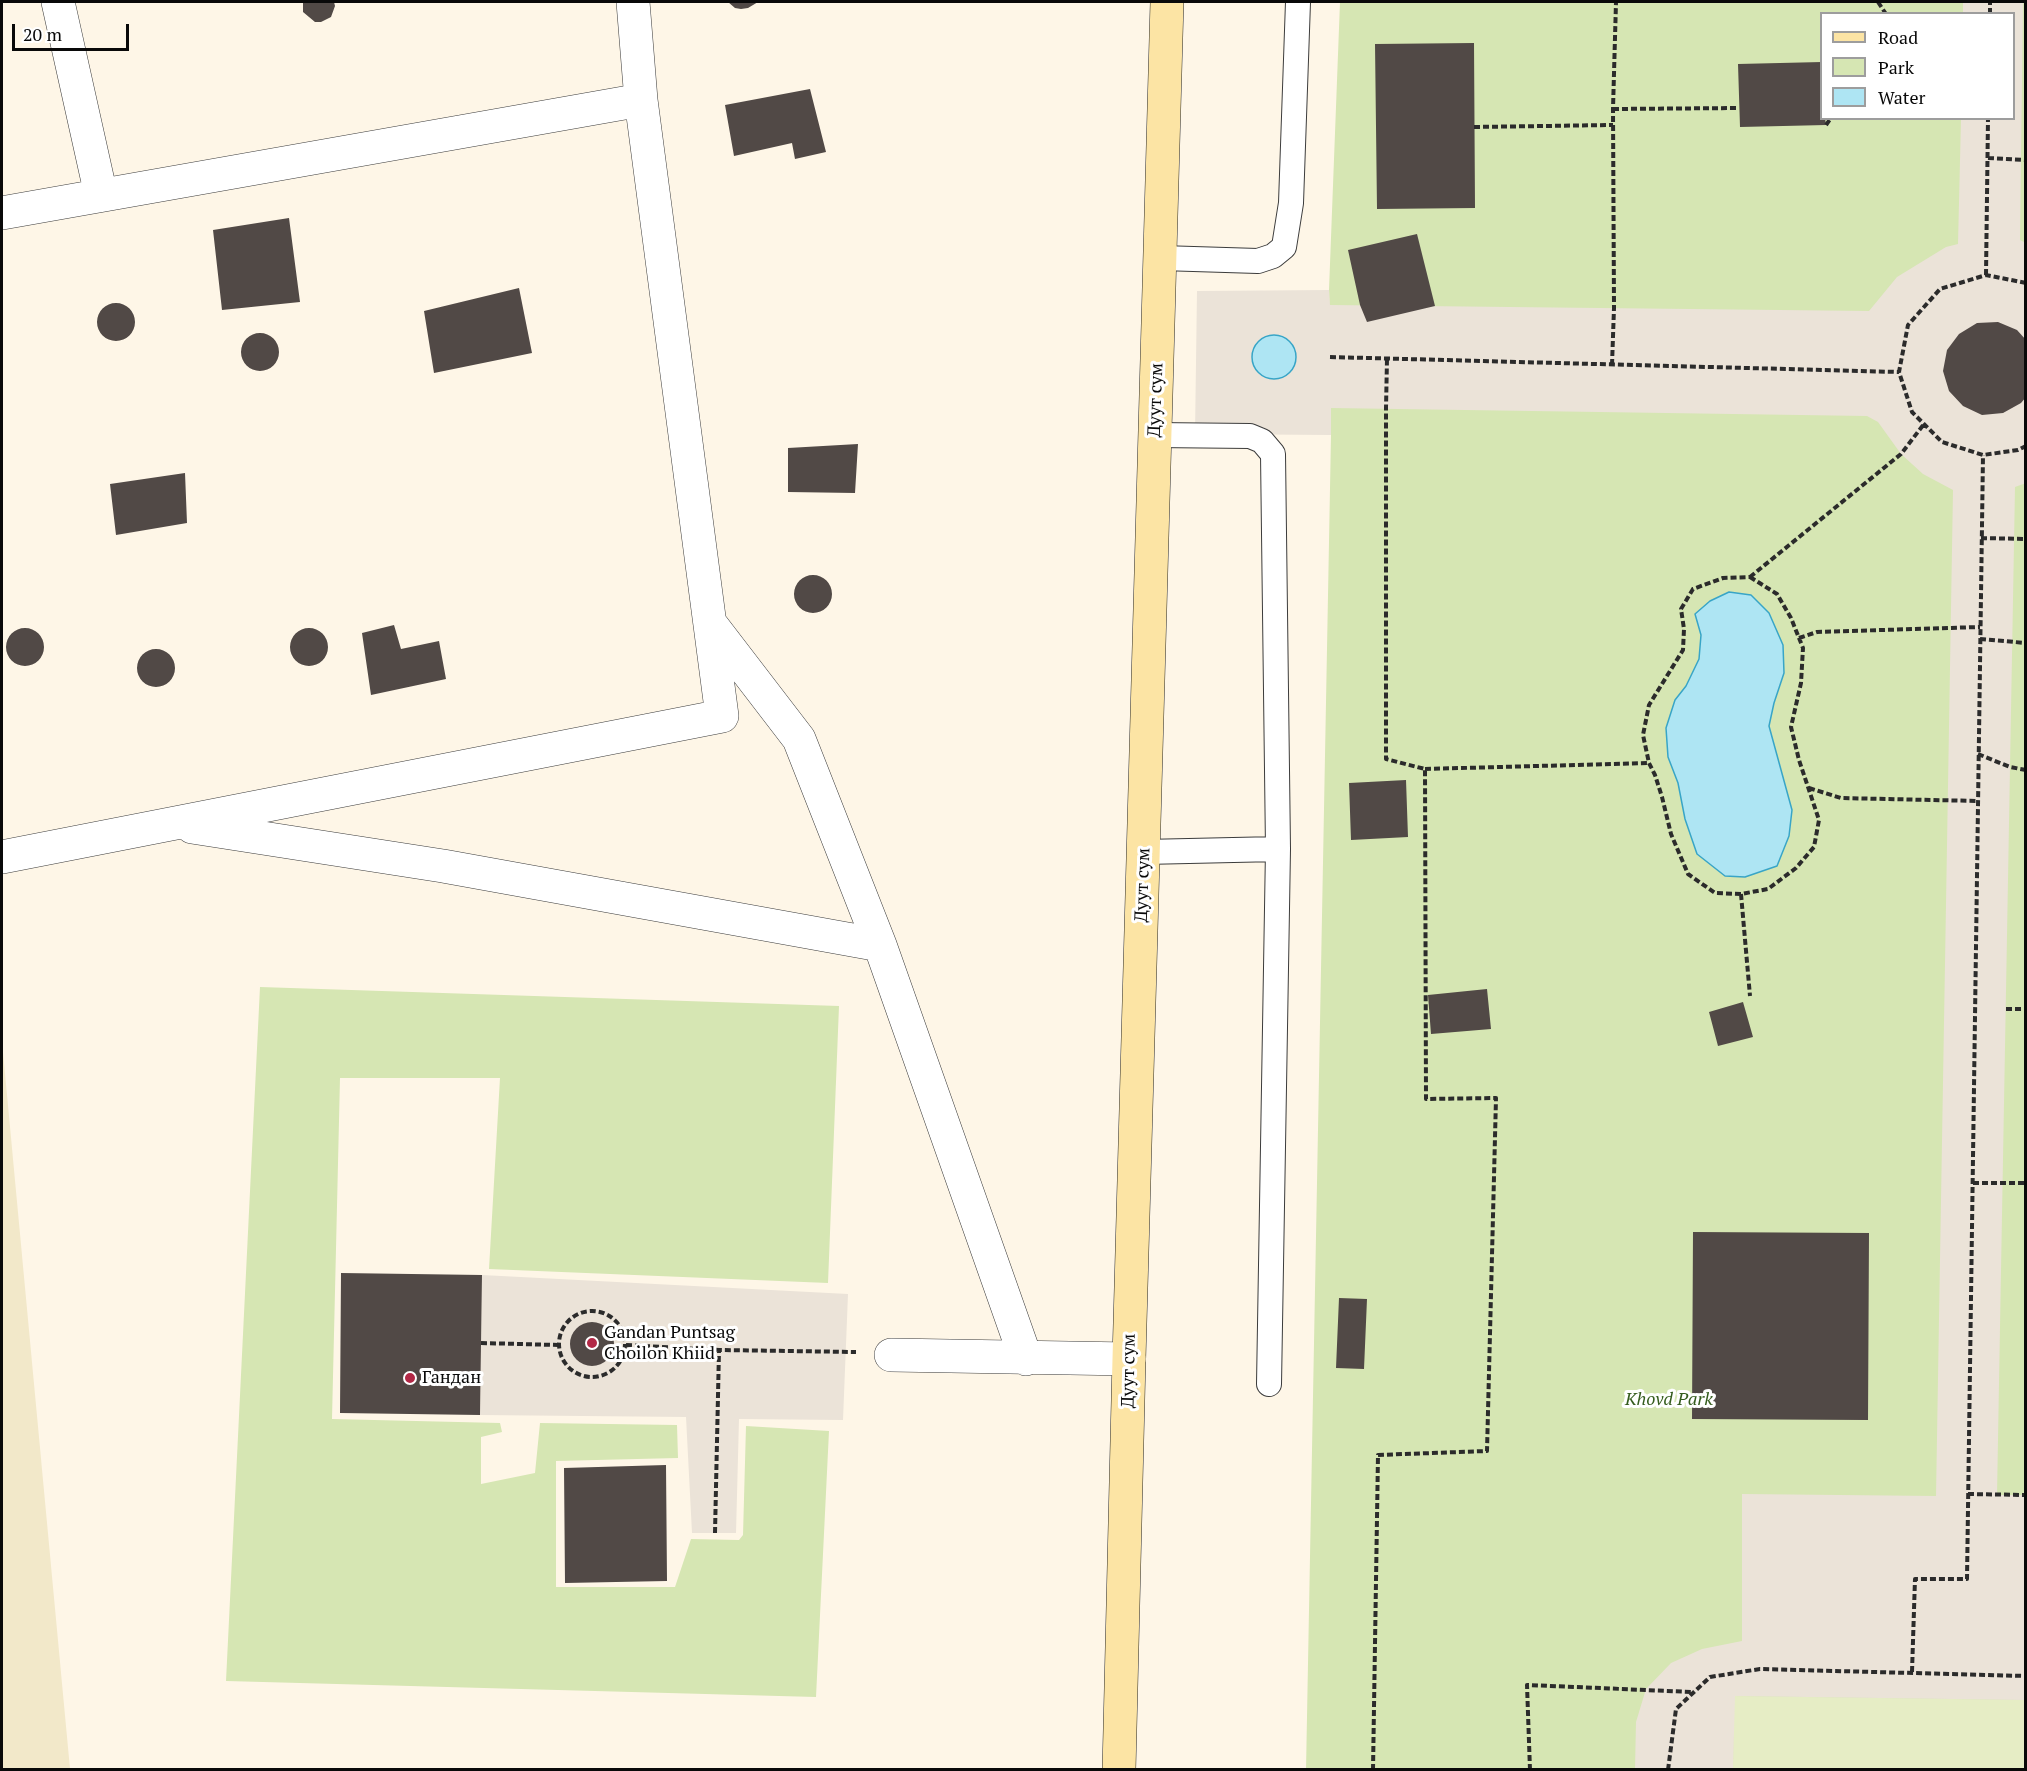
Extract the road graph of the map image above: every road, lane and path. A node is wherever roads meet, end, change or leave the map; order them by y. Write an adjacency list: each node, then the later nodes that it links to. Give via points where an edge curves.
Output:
1 (58, 2): 16 (street)
2 (633, 2): 6 (street)
3 (1167, 2): 18 (main road, Дуут сум)
4 (1298, 2): 18 (lane, via 1291,203 1284,247 1258,261)
5 (1616, 2): 8 (path)
6 (641, 100): 16 (street); 32 (street)
7 (1739, 108): 8 (path)
8 (1613, 109): 11 (path)
9 (1830, 120): 12 (path)
10 (1988, 120): 14 (path)
11 (1613, 125): 13 (path); 23 (path)
12 (1826, 125)
13 (1474, 127)
14 (1988, 158): 15 (path); 19 (path)
15 (2025, 160)
16 (100, 195): 17 (street)
17 (2, 213)
18 (1161, 258): 26 (main road, Дуут сум)
19 (1986, 275): 20 (path); 24 (path, via 1940,289 1908,325)
20 (2025, 283)
21 (1330, 357): 22 (path)
22 (1388, 359): 23 (path); 39 (path, via 1386,759)
23 (1612, 365): 24 (path)
24 (1899, 372): 25 (path, via 1912,412)
25 (1924, 424): 28 (path, via 1942,442); 31 (path, via 1901,454)
26 (1155, 435): 44 (lane, via 1250,436 1262,441 1273,454); 45 (main road, Дуут сум)
27 (2025, 446): 28 (path)
28 (1983, 455): 29 (path)
29 (1981, 538): 30 (path); 33 (path)
30 (2025, 540)
31 (1750, 577): 34 (path, via 1777,594); 38 (path, via 1723,578 1693,589 1681,609 1683,650 1648,705 1643,735)
32 (710, 623): 43 (street, via 722,716); 48 (street, via 800,739)
33 (1980, 627): 34 (path, via 1817,632); 35 (path)
34 (1799, 638): 41 (path, via 1803,648 1801,684 1791,727)
35 (1980, 639): 36 (path); 37 (path)
36 (2025, 643)
37 (1978, 754): 40 (path); 42 (path)
38 (1649, 763): 39 (path); 47 (path, via 1688,874 1714,893)
39 (1425, 769): 70 (path, via 1426,1099 1497,1098 1487,1451 1378,1455)
40 (2025, 770)
41 (1809, 788): 42 (path, via 1841,798); 47 (path, via 1819,820 1814,847 1796,868 1768,889)
42 (1978, 801): 52 (path)
43 (170, 824): 46 (street); 48 (street, via 443,866)
44 (1278, 849): 45 (lane); 62 (lane)
45 (1144, 852): 61 (main road, Дуут сум)
46 (2, 857)
47 (1741, 894): 49 (path)
48 (880, 945): 60 (street)
49 (1750, 996)
50 (2006, 1009): 51 (path)
51 (2025, 1010)
52 (1972, 1183): 53 (path); 63 (path)
53 (2025, 1183)
54 (481, 1343): 55 (path)
55 (558, 1345): 56 (path, via 565,1364 581,1376 602,1376 618,1365); 56 (path, via 562,1327 574,1314 592,1310 609,1315 621,1328)
56 (626, 1346): 57 (path)
57 (719, 1350): 58 (path); 65 (path)
58 (845, 1352)
59 (891, 1355): 60 (street)
60 (1026, 1359): 61 (street)
61 (1129, 1359): 69 (main road, Дуут сум)
62 (1269, 1384)
63 (1968, 1494): 64 (path); 66 (path, via 1967,1579 1915,1579)
64 (2025, 1495)
65 (715, 1533)
66 (1912, 1672): 67 (path); 68 (path, via 1760,1669 1710,1677)
67 (2025, 1676)
68 (1694, 1692): 71 (path, via 1527,1685); 72 (path, via 1676,1709)
69 (1119, 1770)
70 (1373, 1770)
71 (1530, 1770)
72 (1668, 1770)

